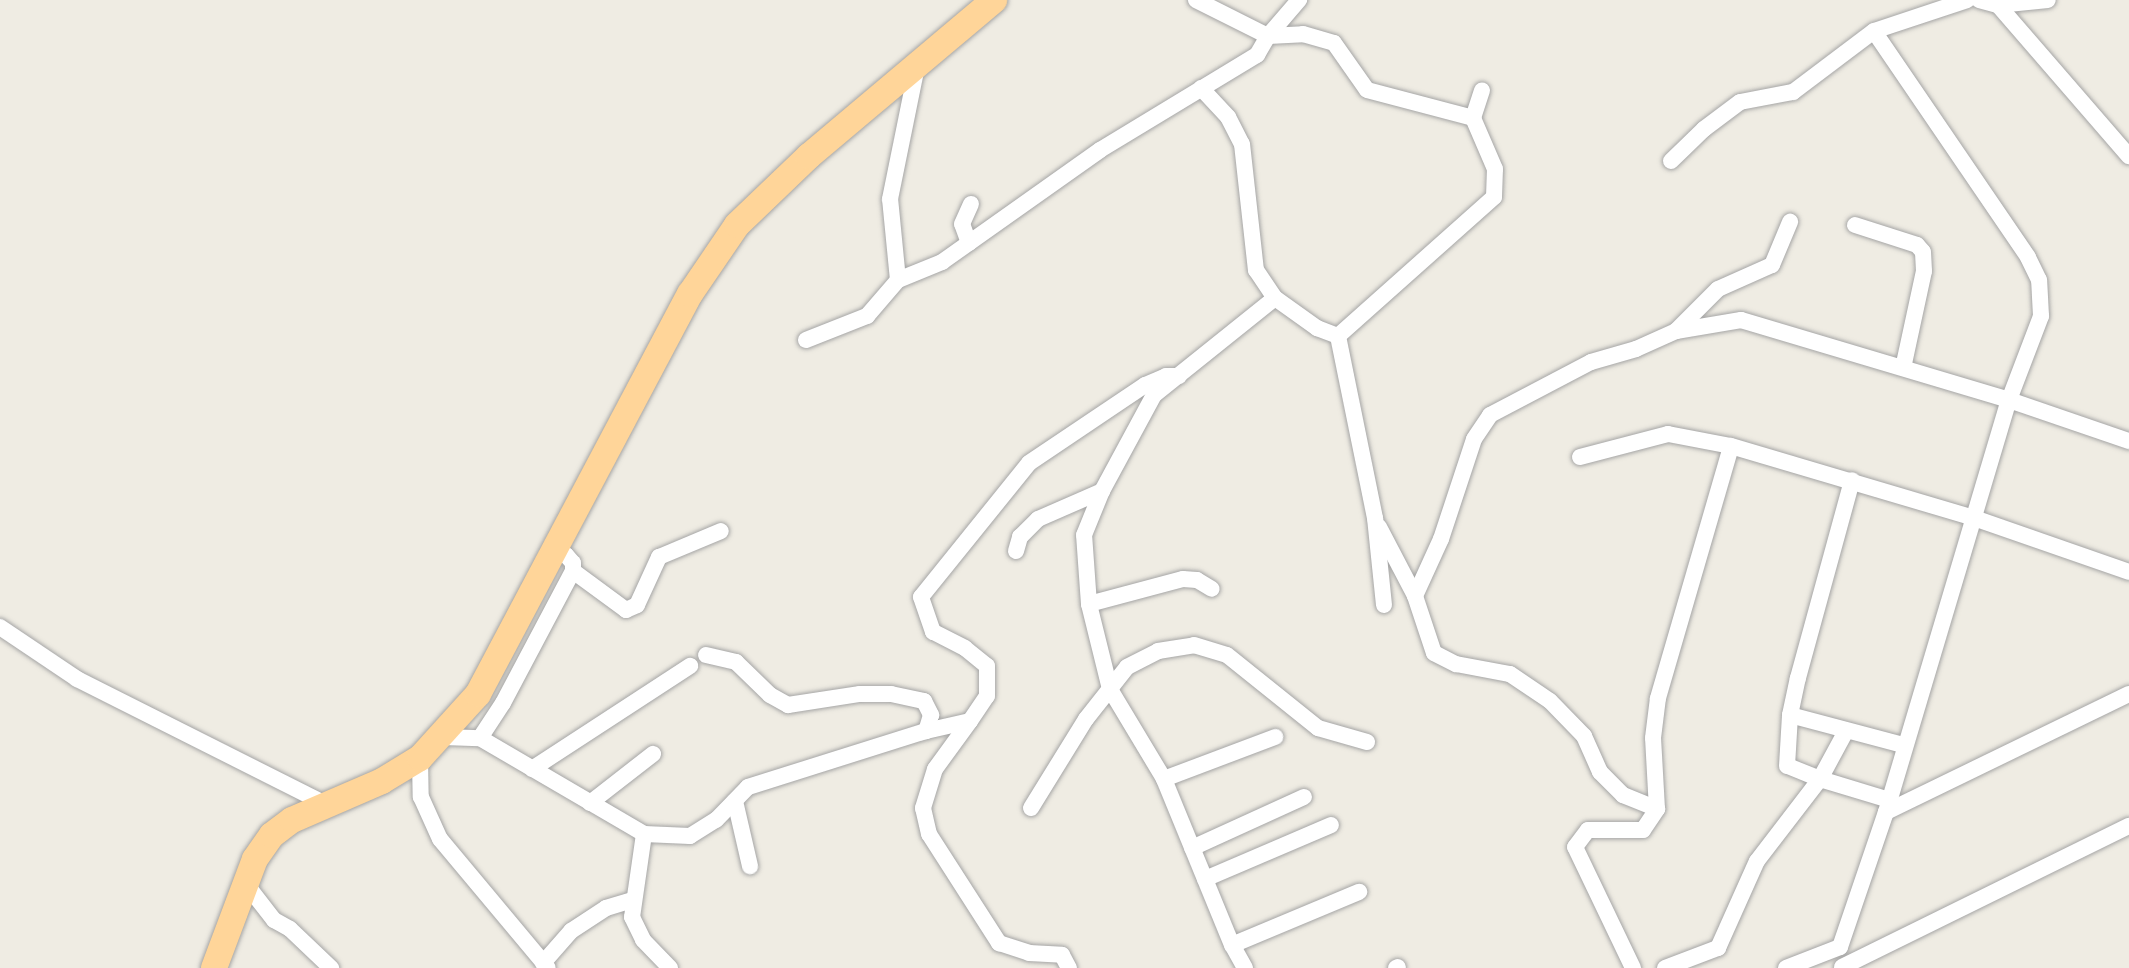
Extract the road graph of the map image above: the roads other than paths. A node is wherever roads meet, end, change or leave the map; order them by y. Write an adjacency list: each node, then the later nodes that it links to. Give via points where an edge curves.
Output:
1 (994, 0): 10 (main road)
2 (1196, 0): 9 (street)
3 (1299, 0): 9 (street)
4 (1967, 0): 8 (street)
5 (1979, 0): 7 (street)
6 (2048, 0): 7 (street)
7 (1998, 5): 14 (street)
8 (1874, 31): 15 (street, via 1793,92 1740,102); 27 (street, via 2039,280 2041,316)
9 (1268, 36): 11 (street, via 1257,55); 13 (street, via 1303,34 1334,43 1367,90)
10 (917, 65): 20 (street, via 890,199); 36 (main road, via 809,156 737,225 713,257)
11 (1201, 88): 19 (street, via 1100,150); 21 (street, via 1228,117 1242,144 1256,270)
12 (1482, 90): 13 (street)
13 (1473, 118): 23 (street, via 1495,169 1494,197)
14 (2129, 156)
15 (1671, 161)
16 (971, 204): 19 (street, via 962,224)
17 (1790, 222): 22 (street, via 1772,265 1718,289)
18 (1855, 225): 25 (street, via 1917,245 1923,252 1924,271)
19 (969, 243): 20 (street, via 942,262)
20 (898, 280): 24 (street, via 867,316)
21 (1275, 298): 23 (street); 26 (street)
22 (1676, 331): 25 (street, via 1741,320); 41 (street, via 1591,362 1490,415 1474,439 1441,539)
23 (1338, 336): 33 (street)
24 (806, 340)
25 (1903, 368): 27 (street)
26 (1179, 376): 32 (street, via 1154,395); 50 (street, via 1145,385 1029,463 921,597 933,632 987,666 987,696)
27 (2009, 400): 28 (street); 34 (street)
28 (2129, 441)
29 (1731, 446): 30 (street, via 1668,434); 31 (street); 69 (street, via 1658,698 1653,738)
30 (1580, 457)
31 (1852, 480): 34 (street); 49 (street)
32 (1102, 491): 37 (street, via 1038,519 1020,537); 42 (street, via 1084,535)
33 (1375, 518): 41 (street); 43 (street)
34 (1974, 518): 39 (street); 57 (street)
35 (721, 531): 38 (street, via 659,557 637,605 626,610)
36 (554, 550): 38 (street, via 566,555); 53 (main road, via 478,694)
37 (1016, 551)
38 (573, 571): 55 (street)
39 (2129, 572)
40 (1212, 589): 42 (street, via 1183,579)
41 (1415, 596): 69 (street, via 1434,653 1456,664 1510,674 1550,701 1584,736 1600,772 1623,795)
42 (1089, 604): 47 (street)
43 (1384, 605)
44 (0, 627): 65 (street, via 77,679)
45 (706, 655): 51 (street, via 736,662 788,705 860,694 924,701 931,715)
46 (690, 666): 60 (street)
47 (1110, 689): 56 (street, via 1127,667 1158,651 1194,645 1227,655 1318,728); 61 (street); 68 (street)
48 (2129, 694): 67 (street)
49 (1790, 715): 52 (street); 62 (street, via 1787,766)
50 (970, 721): 51 (street); 85 (street, via 935,769 923,808 929,834 999,943 1029,953 1062,955)
51 (926, 731): 64 (street, via 748,787)
52 (1846, 731): 57 (street); 62 (street)
53 (443, 737): 55 (street); 59 (main road)
54 (1275, 737): 61 (street)
55 (480, 738): 60 (street)
56 (1367, 742)
57 (1903, 745): 67 (street)
58 (653, 754): 66 (street)
59 (420, 758): 65 (main road, via 382,781); 81 (street, via 421,797 440,839)
60 (532, 769): 66 (street)
61 (1164, 779): 73 (street)
62 (1820, 779): 67 (street); 88 (street, via 1757,861 1718,948)
63 (1304, 797): 73 (street)
64 (735, 801): 72 (street, via 690,836); 74 (street)
65 (324, 803): 76 (main road, via 272,835)
66 (590, 803): 72 (street)
67 (1888, 806): 80 (street)
68 (1031, 808)
69 (1657, 809): 87 (street, via 1643,830 1588,830 1575,847)
70 (1331, 825): 75 (street)
71 (2129, 826): 90 (street)
72 (644, 834): 78 (street)
73 (1192, 848): 75 (street)
74 (750, 866)
75 (1205, 879): 79 (street)
76 (246, 884): 82 (main road); 83 (street, via 274,920)
77 (1359, 892): 79 (street)
78 (633, 900): 81 (street, via 606,908 571,931); 84 (street, via 632,917 643,940)
79 (1232, 945): 86 (street)
80 (1840, 947): 89 (street); 90 (street)
81 (545, 965)
82 (214, 968)
83 (331, 968)
84 (670, 968)
85 (1069, 968)
86 (1245, 968)
87 (1633, 968)
88 (1665, 968)
89 (1786, 968)
90 (1842, 968)

